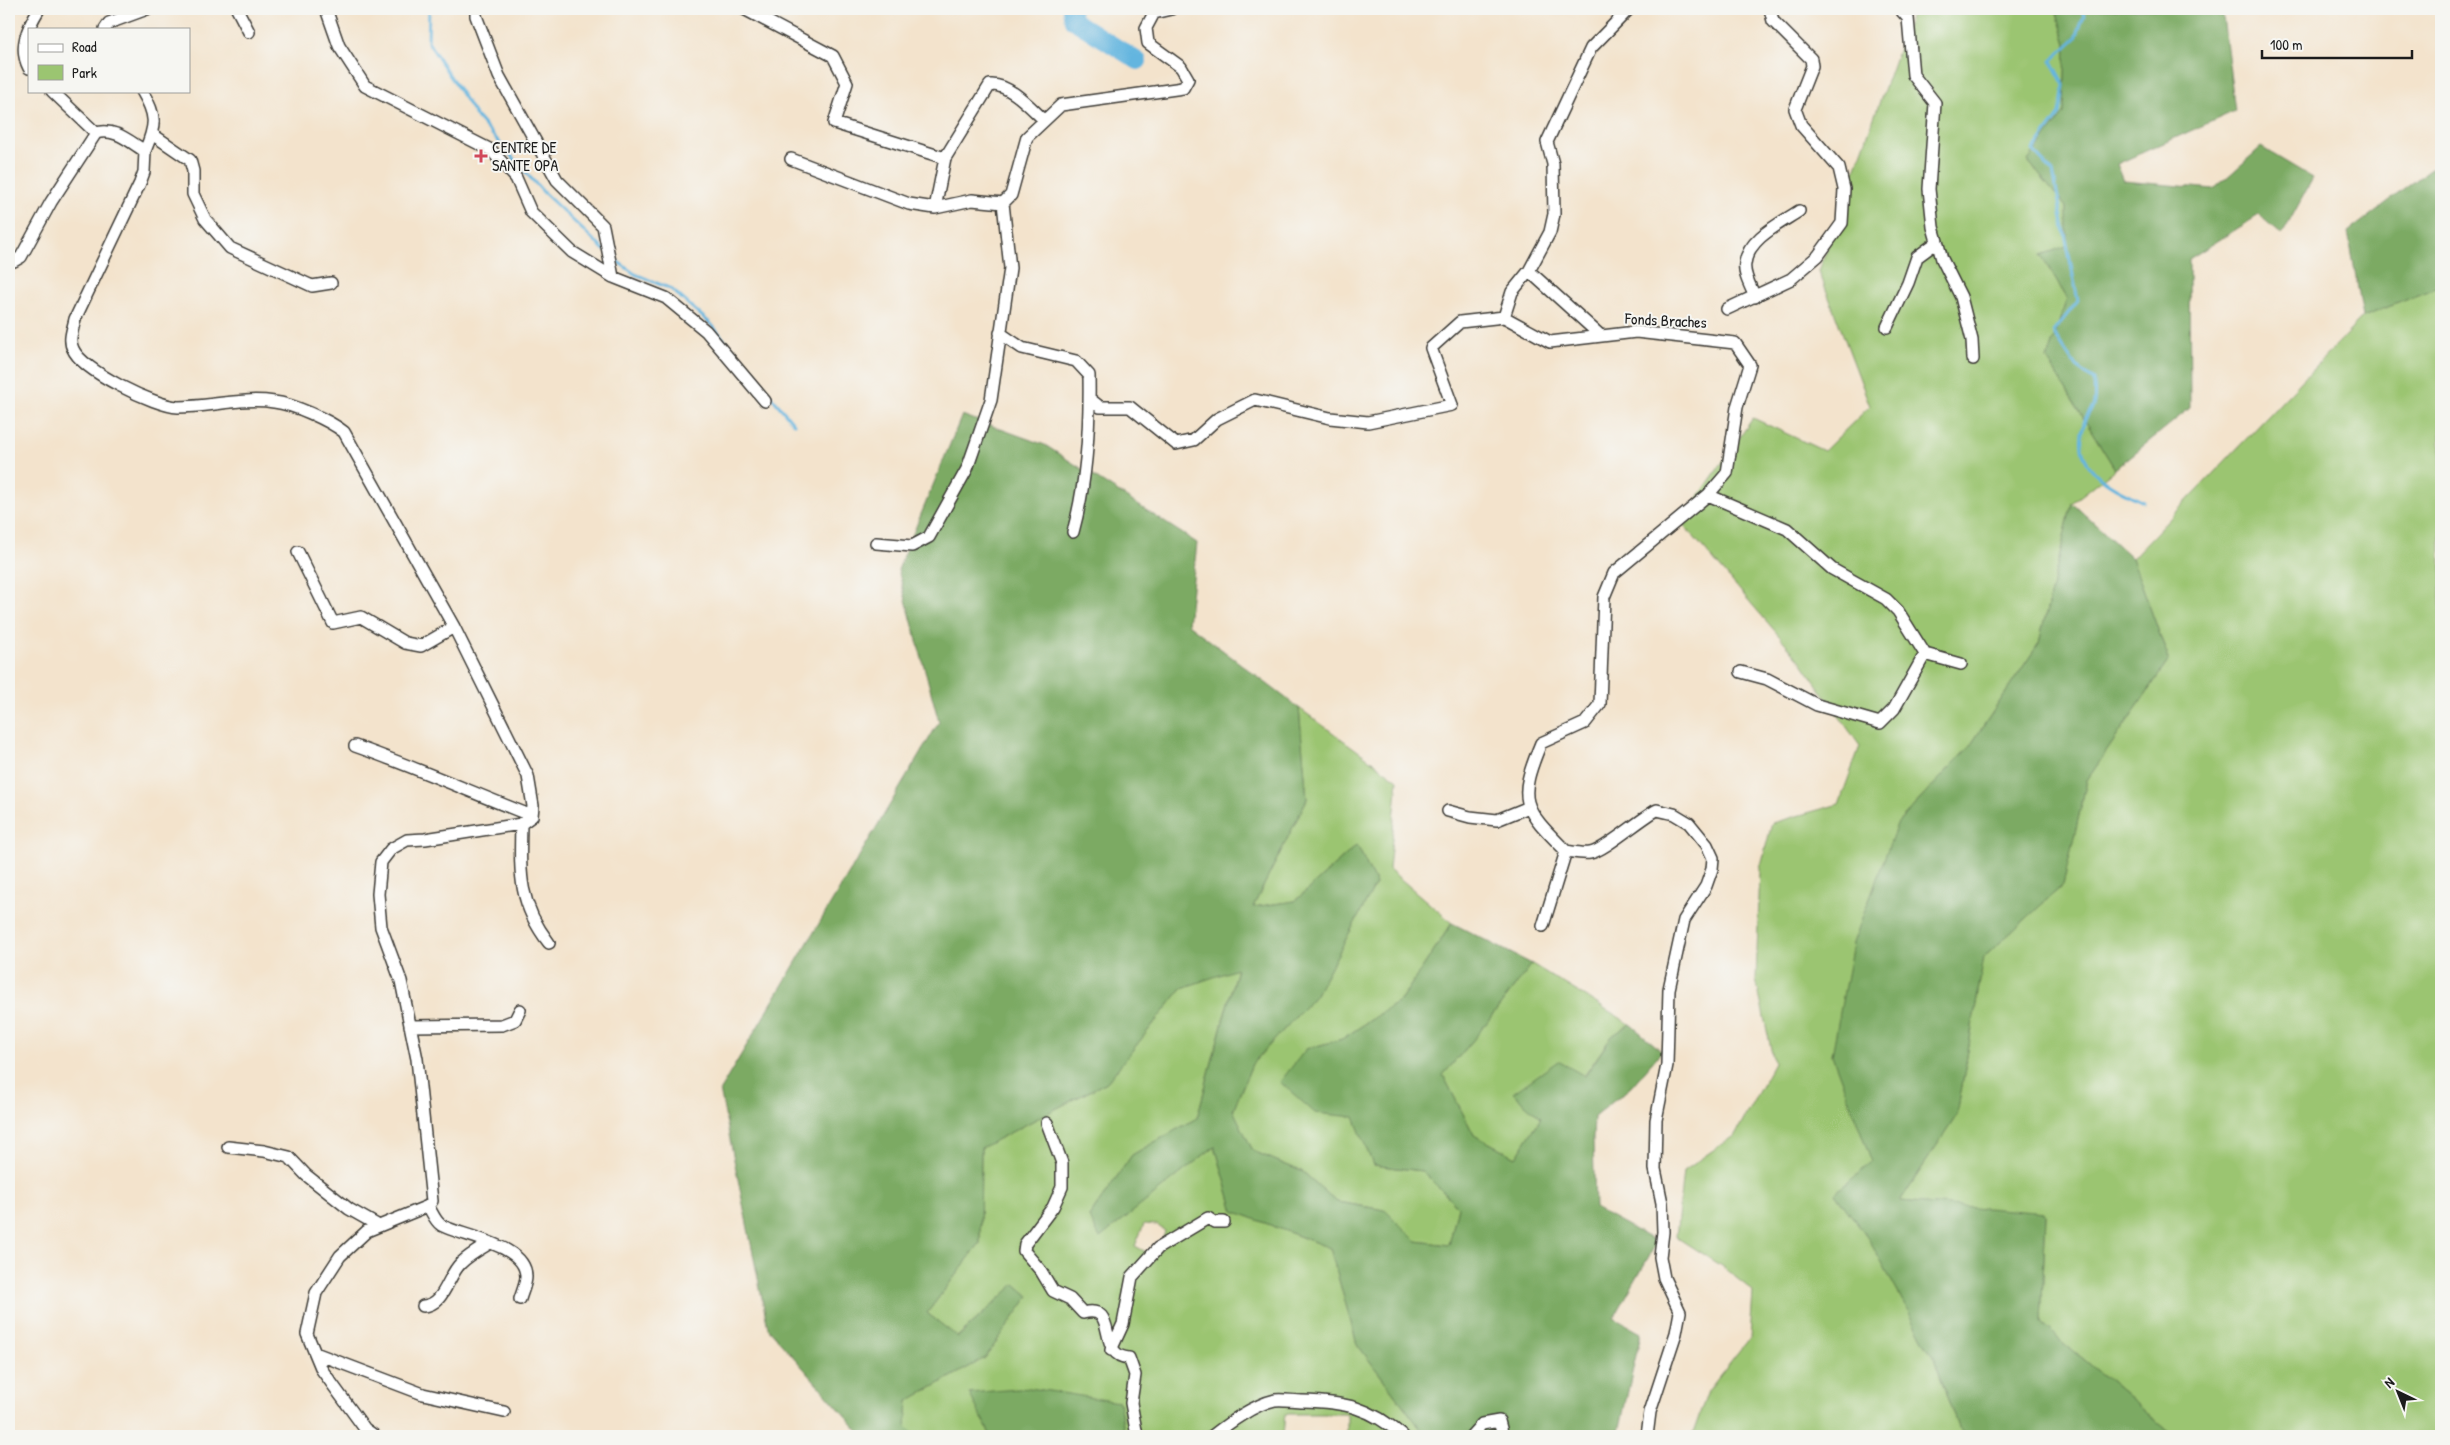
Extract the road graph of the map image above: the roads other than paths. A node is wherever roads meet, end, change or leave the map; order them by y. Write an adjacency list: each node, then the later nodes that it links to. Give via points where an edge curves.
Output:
1 (38, 9): 11 (street)
2 (147, 9): 12 (street, via 109,23)
3 (236, 9): 14 (street)
4 (326, 9): 30 (street, via 339,46 365,86 491,150 516,178 531,212 572,252)
5 (476, 9): 30 (street, via 499,76 557,180 603,226)
6 (744, 9): 22 (street, via 833,56 846,83 834,123)
7 (1171, 9): 18 (street, via 1154,13 1146,28 1148,44 1181,67 1188,79 1183,88 1061,105)
8 (1629, 9): 29 (street, via 1591,48 1547,142 1553,164 1554,214 1550,232)
9 (1770, 9): 32 (street, via 1773,21 1810,59 1812,66 1795,109 1801,125 1839,168 1844,189 1842,224 1818,256 1791,279)
10 (1900, 9): 27 (street, via 1908,18 1914,75 1936,103 1929,189)
11 (29, 28)
12 (106, 28)
13 (28, 30): 15 (street, via 24,38 24,58)
14 (249, 32)
15 (28, 66)
16 (53, 92): 19 (street)
17 (143, 92): 20 (street, via 154,116)
18 (1044, 120): 22 (street, via 1008,90 990,85); 24 (street, via 1027,137 1011,195)
19 (96, 133): 21 (street, via 112,131); 28 (street, via 51,202 21,257 14,261)
20 (152, 134): 21 (street); 31 (street, via 190,160 193,194 205,218 230,248 312,286)
21 (145, 151): 45 (street, via 140,183 75,319 70,339 73,350 104,378 176,407 273,402 334,424 350,440)
22 (945, 158): 25 (street)
23 (791, 159): 25 (street, via 909,204)
24 (1003, 203): 25 (street, via 972,200); 36 (street, via 1010,268)
25 (935, 208)
26 (1799, 211): 32 (street, via 1762,236 1747,254 1744,265)
27 (1936, 243): 35 (street, via 1917,257); 38 (street, via 1961,297 1972,340)
28 (9, 259)
29 (1529, 271): 34 (street, via 1512,292); 37 (street)
30 (613, 277): 40 (street, via 666,298 706,332)
31 (331, 283)
32 (1755, 297): 33 (street)
33 (1727, 309)
34 (1504, 317): 37 (street, Fonds Braches, via 1550,342); 39 (street, via 1460,322 1431,348 1452,405 1368,422 1330,418 1255,400 1217,419 1194,440 1176,444 1130,407 1100,407)
35 (1887, 328)
36 (1000, 333): 39 (street, via 1022,348 1076,361 1089,375); 43 (street, via 991,400 968,469 929,537 912,546)
37 (1602, 336): 41 (street, Fonds Braches, via 1636,332 1735,343 1750,365 1737,407 1727,473)
38 (1972, 359)
39 (1090, 399): 42 (street, via 1083,495)
40 (765, 401)
41 (1708, 495): 46 (street, via 1787,529 1832,569 1886,599 1898,611); 50 (street, Fonds Braches, via 1614,573 1604,597 1600,704 1585,723 1541,743 1525,792)
42 (1073, 532)
43 (876, 543)
44 (298, 552): 45 (street, via 333,623 361,617 406,643 421,646)
45 (454, 627): 52 (street, via 528,776)
46 (1925, 654): 47 (street); 48 (street, via 1894,709 1880,723 1817,705 1767,679)
47 (1961, 664)
48 (1741, 672)
49 (355, 746): 52 (street, via 400,761)
50 (1529, 807): 51 (street, via 1497,820); 54 (street, via 1540,824)
51 (1448, 811)
52 (532, 816): 53 (street)
53 (521, 824): 56 (street, via 520,879 534,924); 58 (street, via 408,840 390,849 381,862 378,894 381,926 401,981)
54 (1566, 851): 55 (street); 76 (street, via 1591,853 1614,841 1640,819 1657,810 1674,814 1689,823 1713,858 1706,886 1684,920 1669,989 1668,1065 1656,1120 1655,1169 1663,1222 1660,1257 1664,1278 1680,1312 1650,1412)
55 (1543, 926)
56 (549, 943)
57 (520, 1010): 58 (street, via 518,1017 506,1024)
58 (410, 1026): 61 (street, via 433,1194)
59 (1047, 1123): 67 (street, via 1062,1163 1062,1186 1053,1207 1025,1244 1024,1251 1053,1291 1070,1299 1084,1313 1100,1314 1107,1325)
60 (228, 1147): 63 (street, via 289,1157 306,1175 350,1209)
61 (428, 1206): 63 (street); 64 (street, via 440,1224)
62 (1224, 1222): 67 (street, via 1208,1218 1200,1222 1158,1248 1132,1277 1123,1324)
63 (379, 1226): 68 (street, via 367,1231 340,1256 316,1293 307,1334)
64 (490, 1243): 65 (street, via 507,1250 525,1269); 66 (street, via 460,1264 438,1300)
65 (520, 1299)
66 (422, 1306)
67 (1111, 1350): 71 (street, via 1120,1358 1129,1358 1135,1376 1131,1403)
68 (315, 1353): 69 (street, via 422,1394); 70 (street, via 322,1370 365,1430)
69 (504, 1412)
70 (375, 1436)
71 (1137, 1436)
72 (1212, 1436): 73 (street, via 1253,1410 1274,1400 1283,1400 1336,1402 1364,1410)
73 (1403, 1436)
74 (1471, 1436): 75 (street, via 1482,1424 1499,1421)
75 (1503, 1436)
76 (1647, 1436)

